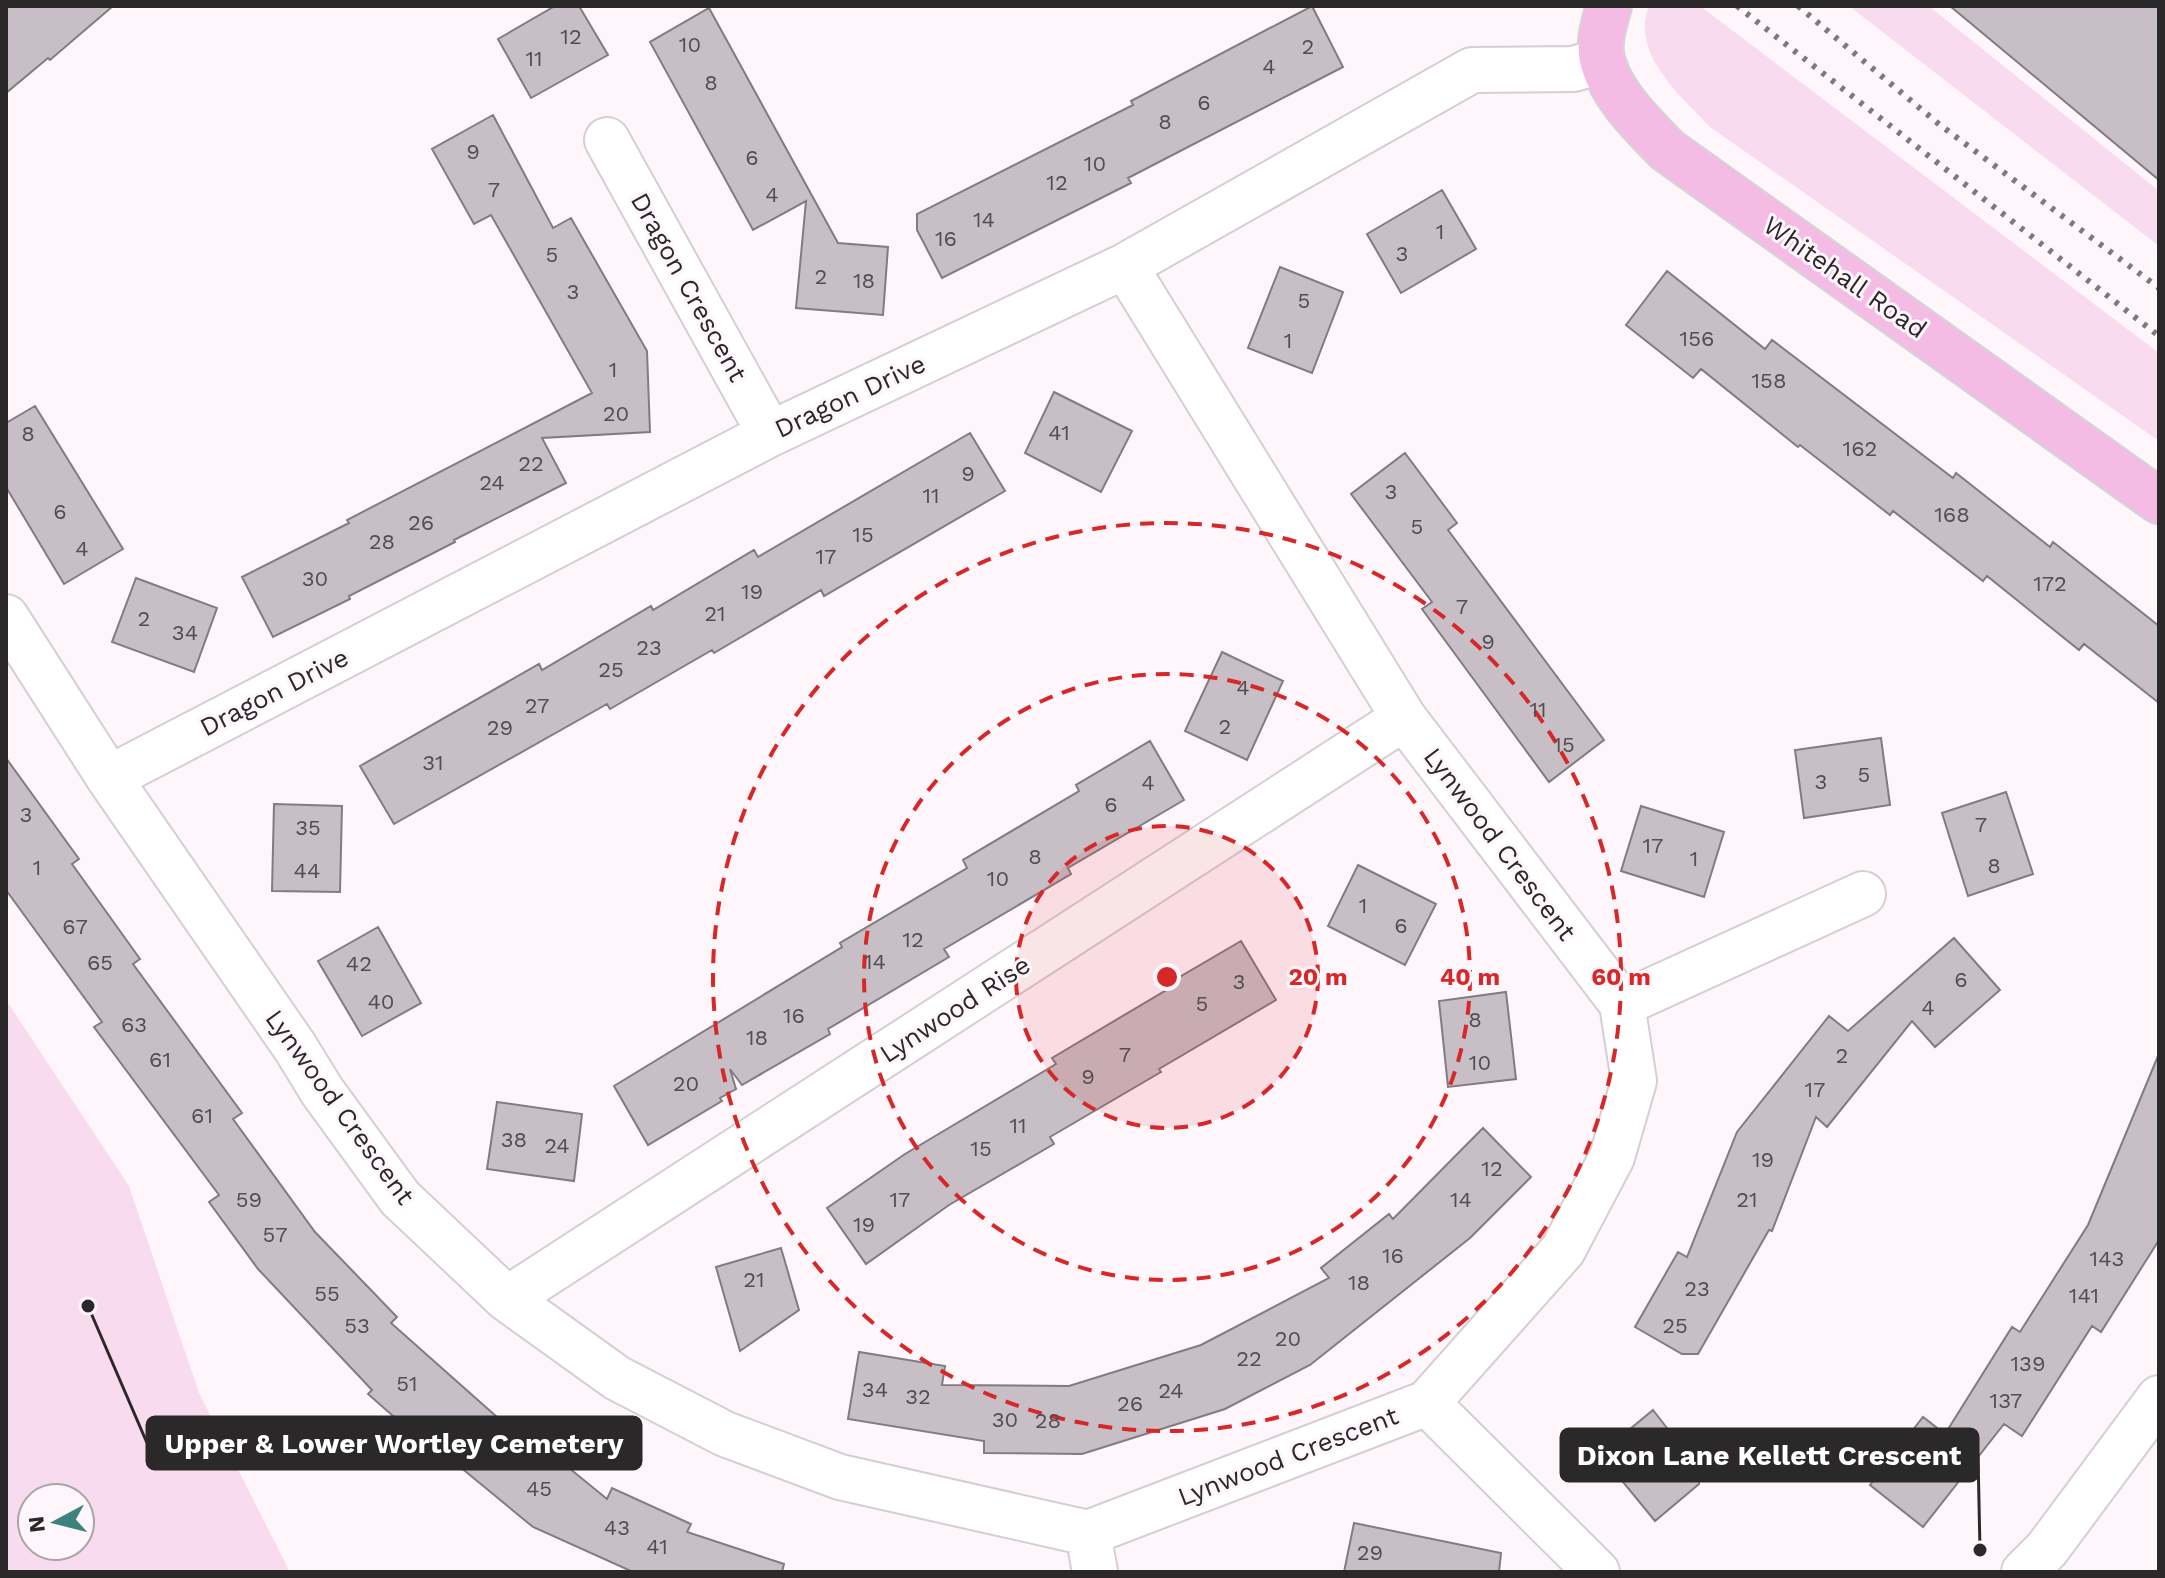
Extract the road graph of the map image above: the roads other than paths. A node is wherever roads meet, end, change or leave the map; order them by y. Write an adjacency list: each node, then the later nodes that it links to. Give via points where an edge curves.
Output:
1 (1609, 6): 2 (main road, via 1602,27)
2 (1602, 61): 4 (street, Dragon Drive, via 1573,69 1472,70); 6 (main road, Whitehall Road, via 1631,111 1667,150)
3 (607, 140): 5 (street, Dragon Crescent)
4 (1125, 266): 5 (street, Dragon Drive); 8 (street, Lynwood Crescent)
5 (770, 434): 9 (street, Dragon Drive)
6 (2159, 501)
7 (6, 617): 9 (street, Lynwood Crescent)
8 (1404, 718): 11 (street, Lynwood Crescent); 12 (street, Lynwood Rise)
9 (109, 778): 12 (street, Lynwood Crescent, via 400,1198)
10 (1863, 894): 11 (street)
11 (1622, 1004): 14 (street, Lynwood Crescent, via 1634,1081 1612,1157 1563,1250)
12 (507, 1299): 15 (street, Lynwood Crescent, via 617,1378 725,1434 840,1477)
13 (2159, 1398): 16 (street)
14 (1427, 1403): 15 (street, Lynwood Crescent); 17 (street)
15 (1092, 1552)
16 (2048, 1564)
17 (1597, 1572)

